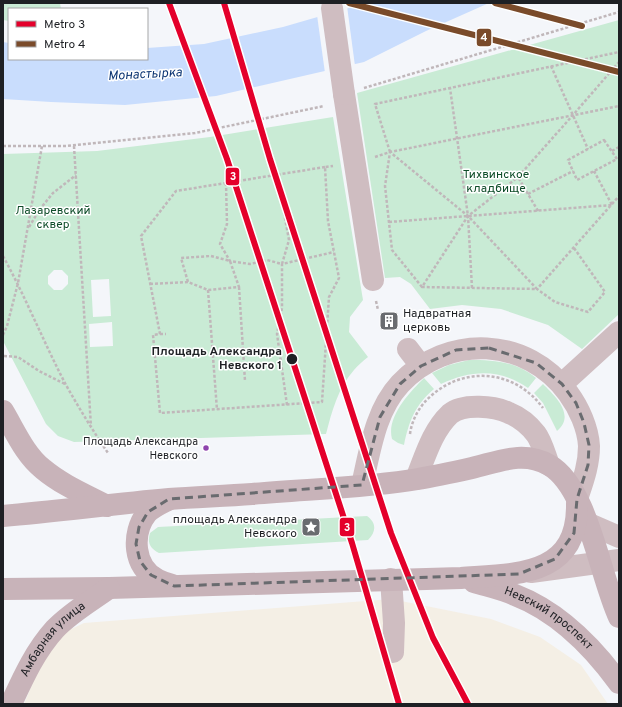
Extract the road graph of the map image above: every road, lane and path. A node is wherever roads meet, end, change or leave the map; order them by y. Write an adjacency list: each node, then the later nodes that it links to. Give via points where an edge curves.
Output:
1 (332, 6): 7 (street, bridge)
2 (619, 12): 7 (path)
3 (619, 52): 5 (path)
4 (619, 62): 9 (path)
5 (551, 66): 6 (path); 9 (path)
6 (450, 88): 10 (path); 17 (path, via 375,104)
7 (350, 93): 13 (path, via 326,105 195,133); 40 (street)
8 (619, 106): 9 (path)
9 (573, 115): 10 (path); 15 (path); 25 (path)
10 (457, 139): 17 (path); 31 (path)
11 (3, 146): 12 (path)
12 (42, 146): 13 (path); 34 (path)
13 (74, 146): 23 (path)
14 (619, 147): 16 (path)
15 (588, 150): 16 (path, via 604,140); 21 (path, via 568,160)
16 (612, 151): 22 (path, via 616,159)
17 (390, 152): 18 (path); 31 (path); 32 (path, via 385,186)
18 (375, 157)
19 (336, 166): 20 (path)
20 (325, 167): 24 (path); 36 (path, via 328,221)
21 (573, 171): 22 (path, via 577,180); 27 (path)
22 (594, 171): 29 (path)
23 (76, 175): 34 (path, via 54,193 40,209); 62 (path)
24 (277, 175): 26 (path); 39 (path, via 289,240)
25 (518, 176): 27 (path); 31 (path)
26 (226, 183): 38 (path, via 227,224 220,244); 43 (path, via 176,191 141,236)
27 (528, 194): 30 (path)
28 (619, 196): 29 (path)
29 (612, 205): 30 (path); 35 (path)
30 (538, 211): 31 (path)
31 (468, 216): 32 (path); 44 (path); 46 (path); 47 (path)
32 (389, 222): 33 (path); 44 (path, via 392,250)
33 (383, 223)
34 (28, 230): 42 (path)
35 (574, 248): 47 (path); 47 (path, via 606,292 588,312 555,302)
36 (334, 252): 39 (path); 59 (path, via 339,278 329,297 322,402)
37 (3, 256): 42 (path)
38 (230, 261): 39 (path, via 250,264 267,260); 41 (path, via 211,256 181,258); 45 (path)
39 (282, 264): 59 (path, via 282,308 278,334)
40 (373, 280)
41 (188, 282): 43 (path); 48 (path)
42 (18, 283): 52 (path); 57 (path)
43 (150, 284): 50 (path)
44 (422, 287): 46 (path)
45 (239, 288): 48 (path); 56 (path)
46 (472, 288): 47 (path)
47 (537, 289)
48 (208, 290): 60 (path)
49 (619, 332): 58 (street)
50 (160, 334): 51 (path); 60 (path, via 153,335 160,414)
51 (166, 334)
52 (3, 335)
53 (408, 349): 55 (street)
54 (4, 356): 57 (path, via 18,357)
55 (421, 366): 58 (street, via 456,350 489,348 536,363); 66 (street, via 400,384 380,417)
56 (245, 381)
57 (66, 384): 62 (path)
58 (562, 384): 67 (street, via 576,403 589,445 588,465)
59 (287, 405): 60 (path)
60 (217, 410)
61 (3, 412): 69 (main road, via 26,450 42,469 66,485)
62 (91, 427): 63 (path)
63 (108, 453)
64 (549, 465): 65 (main road, via 539,460 517,457); 65 (street, via 537,435 526,423 509,412 489,407 467,407 451,413 439,426); 67 (main road, via 566,480)
65 (416, 479): 66 (main road)
66 (362, 485): 68 (main road)
67 (577, 499): 71 (main road); 74 (main road, via 577,522 563,552 545,565)
68 (169, 500): 69 (main road); 77 (main road, via 154,506 145,516 139,527 136,544 140,561 151,575)
69 (108, 506): 70 (main road)
70 (3, 516)
71 (587, 523): 72 (street); 73 (main road)
72 (619, 537)
73 (610, 562): 74 (street); 80 (main road, via 609,592)
74 (519, 574): 75 (main road)
75 (461, 578): 76 (main road); 82 (main road, Невский проспект, via 515,595 558,619 594,651)
76 (391, 579): 77 (main road); 81 (street)
77 (174, 586): 78 (main road)
78 (109, 588): 79 (main road); 83 (main road, Амбарная улица, via 55,629 27,670)
79 (3, 589)
80 (619, 617)
81 (393, 652)
82 (619, 683)
83 (11, 704)

